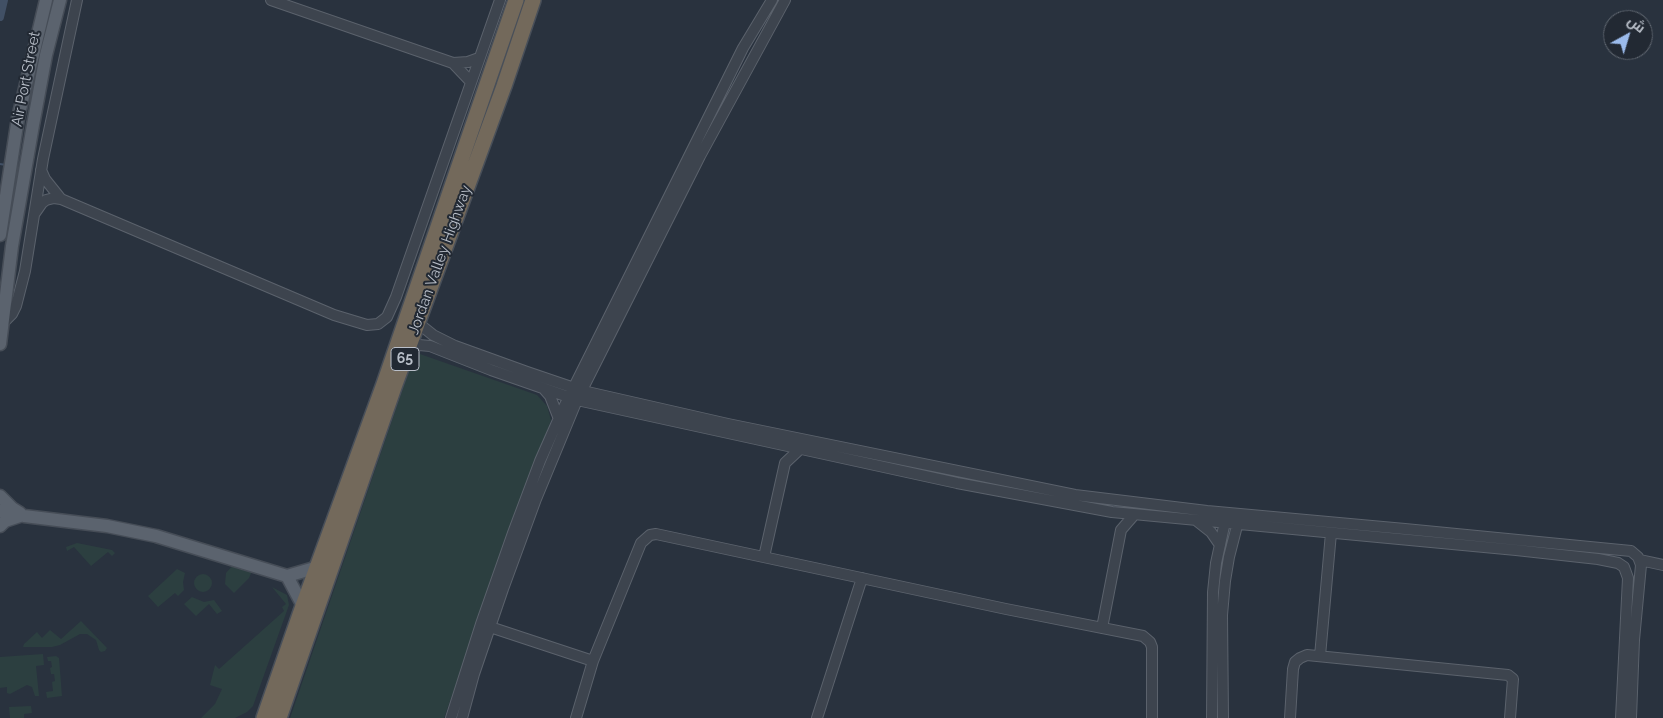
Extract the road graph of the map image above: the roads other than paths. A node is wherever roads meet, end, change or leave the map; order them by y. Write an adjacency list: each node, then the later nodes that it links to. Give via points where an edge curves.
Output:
1 (46, 0): 18 (main road, Air Port Street, via 18,118)
2 (60, 0): 10 (main road, Air Port Street)
3 (77, 0): 11 (street)
4 (271, 0): 13 (street)
5 (500, 0): 12 (street)
6 (516, 0): 23 (highway, Jordan Valley Highway / 65)
7 (533, 0): 19 (highway, Jordan Valley Highway / 65)
8 (772, 0): 25 (street, via 743,48)
9 (785, 0): 25 (street)
10 (52, 28): 11 (street); 20 (main road, Air Port Street, via 32,125)
11 (70, 33): 15 (street)
12 (479, 58): 13 (street); 14 (street)
13 (453, 63): 14 (street)
14 (471, 82): 16 (street, via 396,297 387,317 378,324 368,325 334,315)
15 (41, 170): 16 (street); 17 (street)
16 (61, 200): 17 (street, via 46,200)
17 (35, 213): 20 (street, via 19,296 12,314)
18 (0, 235)
19 (418, 323): 22 (highway, Jordan Valley Highway / 65); 25 (street, via 448,343)
20 (2, 324): 21 (main road, Air Port Street)
21 (0, 344)
22 (409, 350): 23 (highway, Jordan Valley Highway / 65); 24 (street, via 419,345 430,346)
23 (389, 386): 49 (highway, Jordan Valley Highway / 65); 59 (highway, Jordan Valley Highway / 65)
24 (543, 388): 25 (street); 28 (street, via 550,396)
25 (576, 394): 26 (street); 27 (street); 28 (street); 37 (street, via 1075,496)
26 (595, 405): 27 (street); 29 (street)
27 (570, 417): 54 (street)
28 (559, 419): 54 (street, via 522,508)
29 (776, 444): 30 (street); 31 (street)
30 (800, 449): 31 (street); 34 (street)
31 (786, 463): 46 (street)
32 (0, 496): 36 (main road)
33 (0, 511): 36 (main road)
34 (1112, 512): 35 (street); 42 (street)
35 (1134, 515): 39 (street); 42 (street)
36 (24, 516): 40 (main road, via 5,521); 51 (main road, via 107,526 156,536)
37 (1225, 518): 38 (street); 39 (street); 45 (street)
38 (1239, 519): 41 (street); 44 (street); 47 (street, via 1617,549)
39 (1196, 520): 45 (street, via 1211,532)
40 (0, 526)
41 (1254, 526): 43 (street); 44 (street)
42 (1121, 530): 55 (street)
43 (1331, 534): 50 (street, via 1598,559); 56 (street)
44 (1233, 542): 66 (street, via 1222,615)
45 (1220, 545): 65 (street, via 1213,592)
46 (764, 557): 52 (street); 57 (street, via 686,539 650,535 641,543)
47 (1637, 557): 48 (street); 50 (street); 70 (street, via 1641,565)
48 (1663, 565)
49 (318, 567): 51 (main road); 53 (highway, Jordan Valley Highway / 65)
50 (1624, 567): 69 (street, via 1628,583)
51 (287, 576): 53 (main road)
52 (862, 578): 55 (street); 63 (street)
53 (303, 606): 58 (highway, Jordan Valley Highway / 65)
54 (486, 626): 57 (street); 60 (street); 61 (street)
55 (1102, 628): 64 (street, via 1142,636 1150,642)
56 (1320, 656): 67 (street, via 1307,655 1295,662); 68 (street, via 1508,675 1513,679)
57 (593, 661): 62 (street)
58 (264, 718)
59 (279, 718)
60 (452, 718)
61 (462, 718)
62 (576, 718)
63 (817, 718)
64 (1152, 718)
65 (1212, 718)
66 (1223, 718)
67 (1290, 718)
68 (1510, 718)
69 (1621, 718)
70 (1631, 718)

